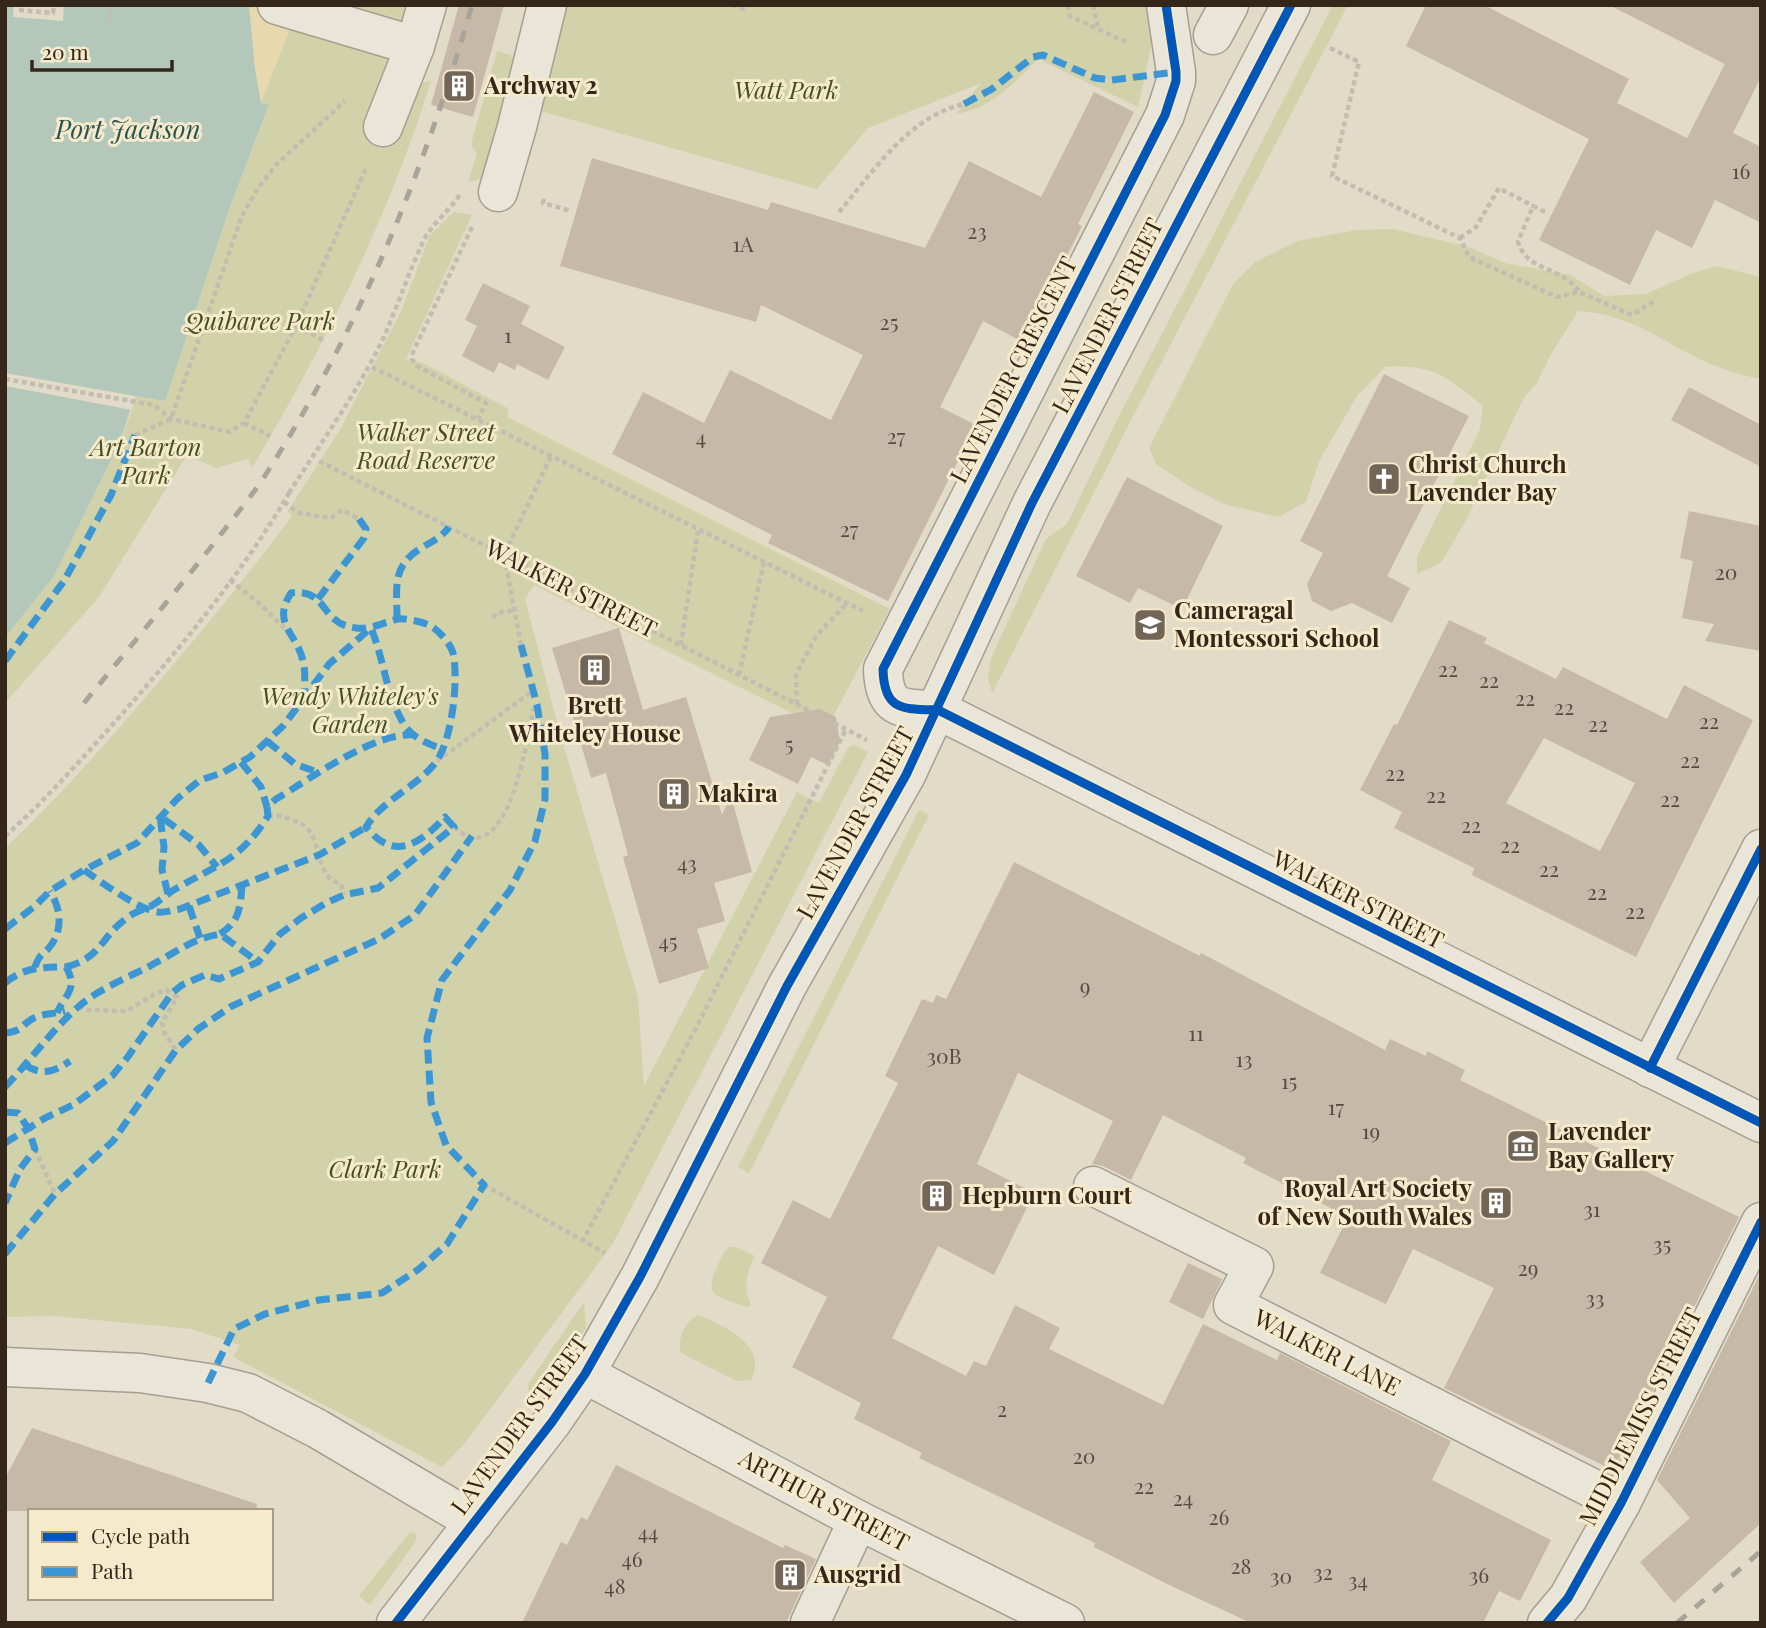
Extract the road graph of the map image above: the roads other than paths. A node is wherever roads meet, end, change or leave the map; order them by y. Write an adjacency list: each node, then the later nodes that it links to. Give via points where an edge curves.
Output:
1 (277, 5): 6 (street)
2 (427, 5): 6 (street)
3 (547, 5): 8 (street)
4 (1166, 5): 9 (street, LAVENDER CRESCENT, via 1177,72 1165,115 883,669 886,693 893,703 903,709)
5 (1291, 5): 9 (street, LAVENDER STREET, via 1032,503)
6 (415, 46): 7 (street)
7 (383, 127)
8 (498, 192)
9 (938, 710): 11 (street, WALKER STREET); 16 (street, LAVENDER STREET, via 878,827 787,986 640,1278)
10 (1761, 849): 11 (street)
11 (1650, 1068): 12 (street, WALKER STREET)
12 (1761, 1123)
13 (1093, 1185): 17 (street, WALKER LANE, via 1254,1266 1233,1305)
14 (1761, 1222): 17 (street, MIDDLEMISS STREET)
15 (5, 1367): 19 (street, via 140,1373 208,1382 248,1393)
16 (585, 1374): 18 (street, ARTHUR STREET); 19 (street, LAVENDER STREET)
17 (1621, 1503): 23 (street, MIDDLEMISS STREET, via 1568,1598)
18 (858, 1520): 21 (street); 22 (street, ARTHUR STREET)
19 (475, 1522): 20 (street, LAVENDER STREET)
20 (396, 1623)
21 (810, 1623)
22 (1065, 1623)
23 (1547, 1623)

